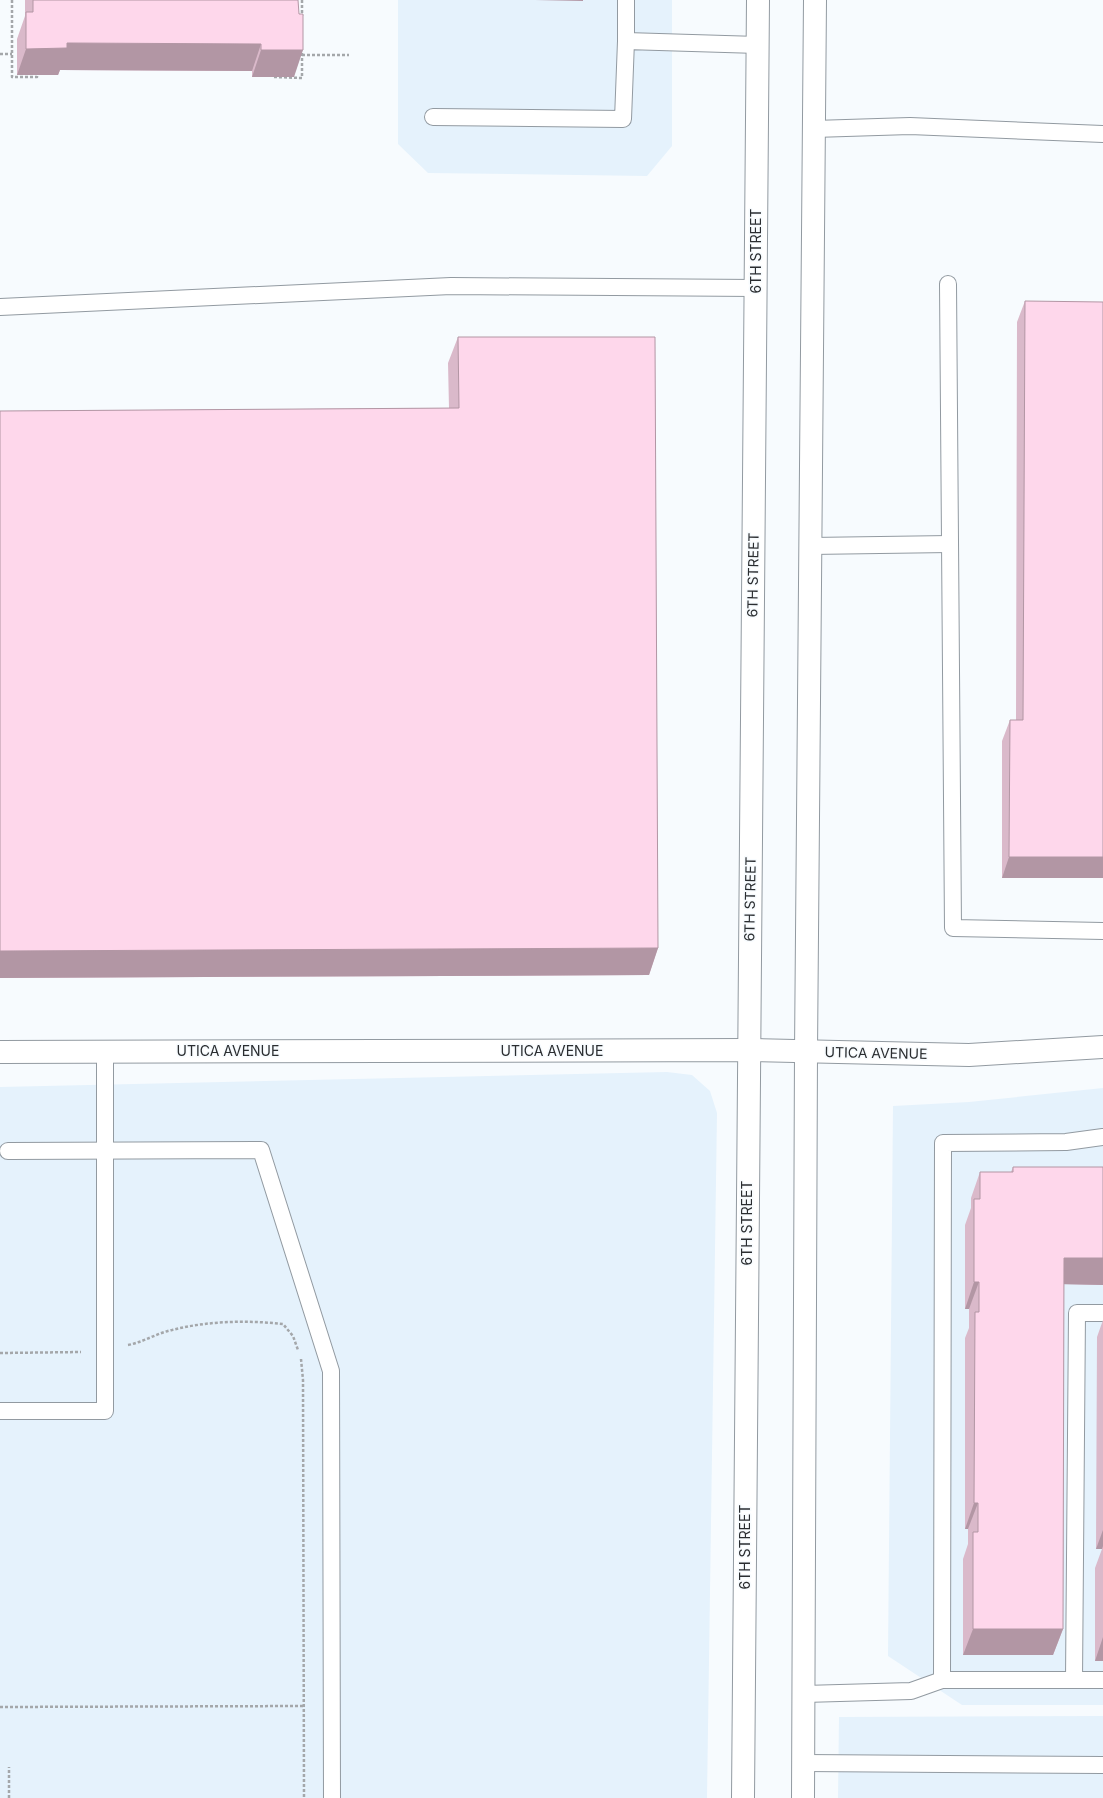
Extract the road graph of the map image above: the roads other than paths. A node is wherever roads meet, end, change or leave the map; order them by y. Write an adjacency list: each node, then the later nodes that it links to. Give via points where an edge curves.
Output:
1 (626, 0): 4 (lane)
2 (758, 0): 5 (main road, 6TH STREET)
3 (815, 0): 7 (main road)
4 (626, 41): 5 (lane); 6 (lane, via 623,120)
5 (758, 45): 10 (main road, 6TH STREET)
6 (433, 117)
7 (814, 129): 8 (lane, via 910,126); 13 (main road)
8 (1103, 134)
9 (948, 284): 12 (lane)
10 (756, 288): 11 (lane, via 451,286); 16 (main road, 6TH STREET)
11 (0, 307)
12 (950, 544): 13 (lane); 14 (lane, via 953,928)
13 (810, 546): 19 (main road)
14 (1103, 931)
15 (1103, 1047): 19 (main road, UTICA AVENUE, via 969,1055)
16 (748, 1050): 18 (main road, UTICA AVENUE); 19 (main road, UTICA AVENUE); 32 (main road, 6TH STREET)
17 (0, 1052): 18 (main road, UTICA AVENUE)
18 (105, 1052): 21 (lane)
19 (806, 1052): 28 (main road)
20 (1103, 1137): 25 (lane, via 1066,1142 943,1143)
21 (105, 1150): 22 (lane); 24 (lane, via 105,1411); 31 (lane, via 261,1150 330,1371)
22 (8, 1151)
23 (1103, 1313): 26 (lane, via 1077,1313)
24 (0, 1410)
25 (942, 1680): 26 (lane); 28 (lane, via 911,1691)
26 (1074, 1680): 27 (lane)
27 (1103, 1680)
28 (804, 1694): 29 (main road)
29 (803, 1763): 30 (lane); 33 (main road)
30 (1103, 1765)
31 (332, 1798)
32 (743, 1798)
33 (803, 1798)

